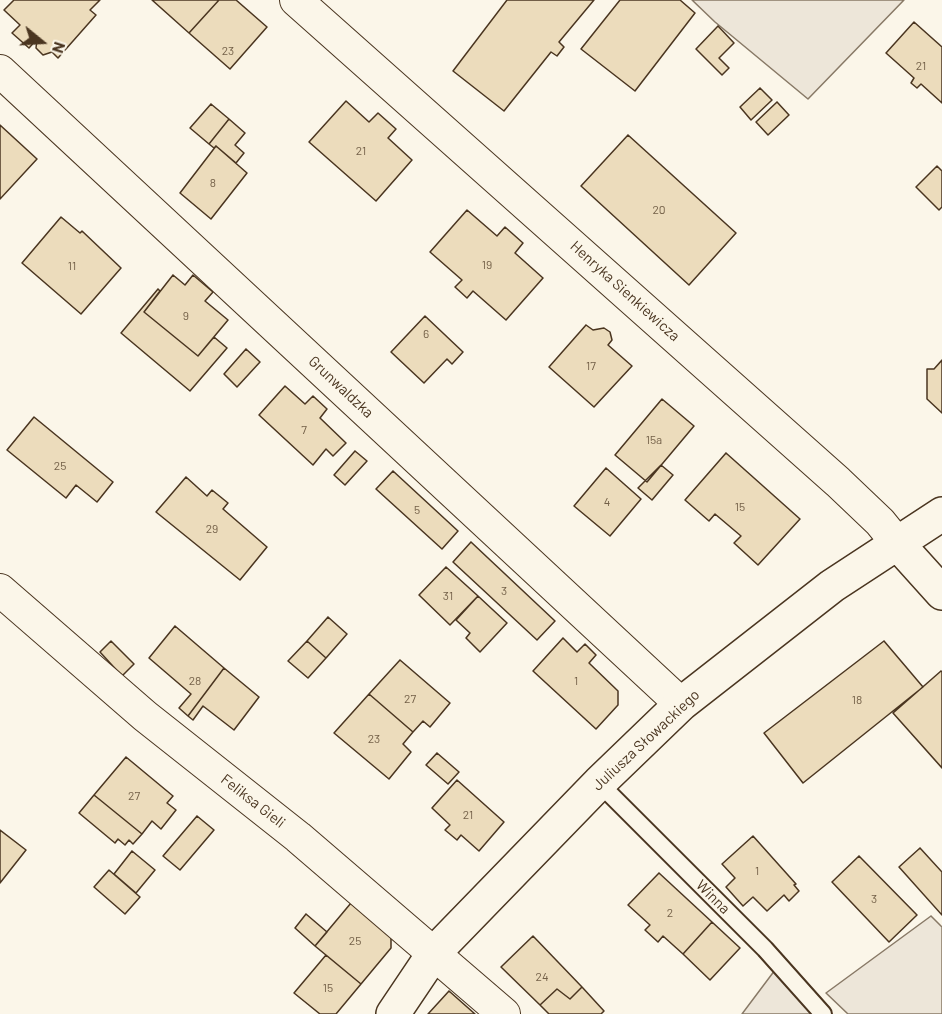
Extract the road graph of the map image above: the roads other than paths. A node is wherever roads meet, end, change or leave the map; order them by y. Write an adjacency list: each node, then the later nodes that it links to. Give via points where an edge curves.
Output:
1 (296, 0): 4 (street, Henryka Sienkiewicza, via 820,466)
2 (0, 71): 7 (street, Grunwaldzka)
3 (942, 514): 4 (street, Juliusza Słowackiego)
4 (897, 543): 6 (street, Henryka Sienkiewicza); 7 (street, Juliusza Słowackiego, via 832,586)
5 (0, 590): 9 (street, Feliksa Gieli, via 145,716 298,837)
6 (942, 593)
7 (681, 704): 8 (street, Juliusza Słowackiego)
8 (599, 783): 9 (street, Juliusza Słowackiego); 12 (lane, Winna, via 765,949)
9 (434, 953): 10 (street, Juliusza Słowackiego); 11 (street, Feliksa Gieli)
10 (393, 1014)
11 (504, 1014)
12 (824, 1014)

